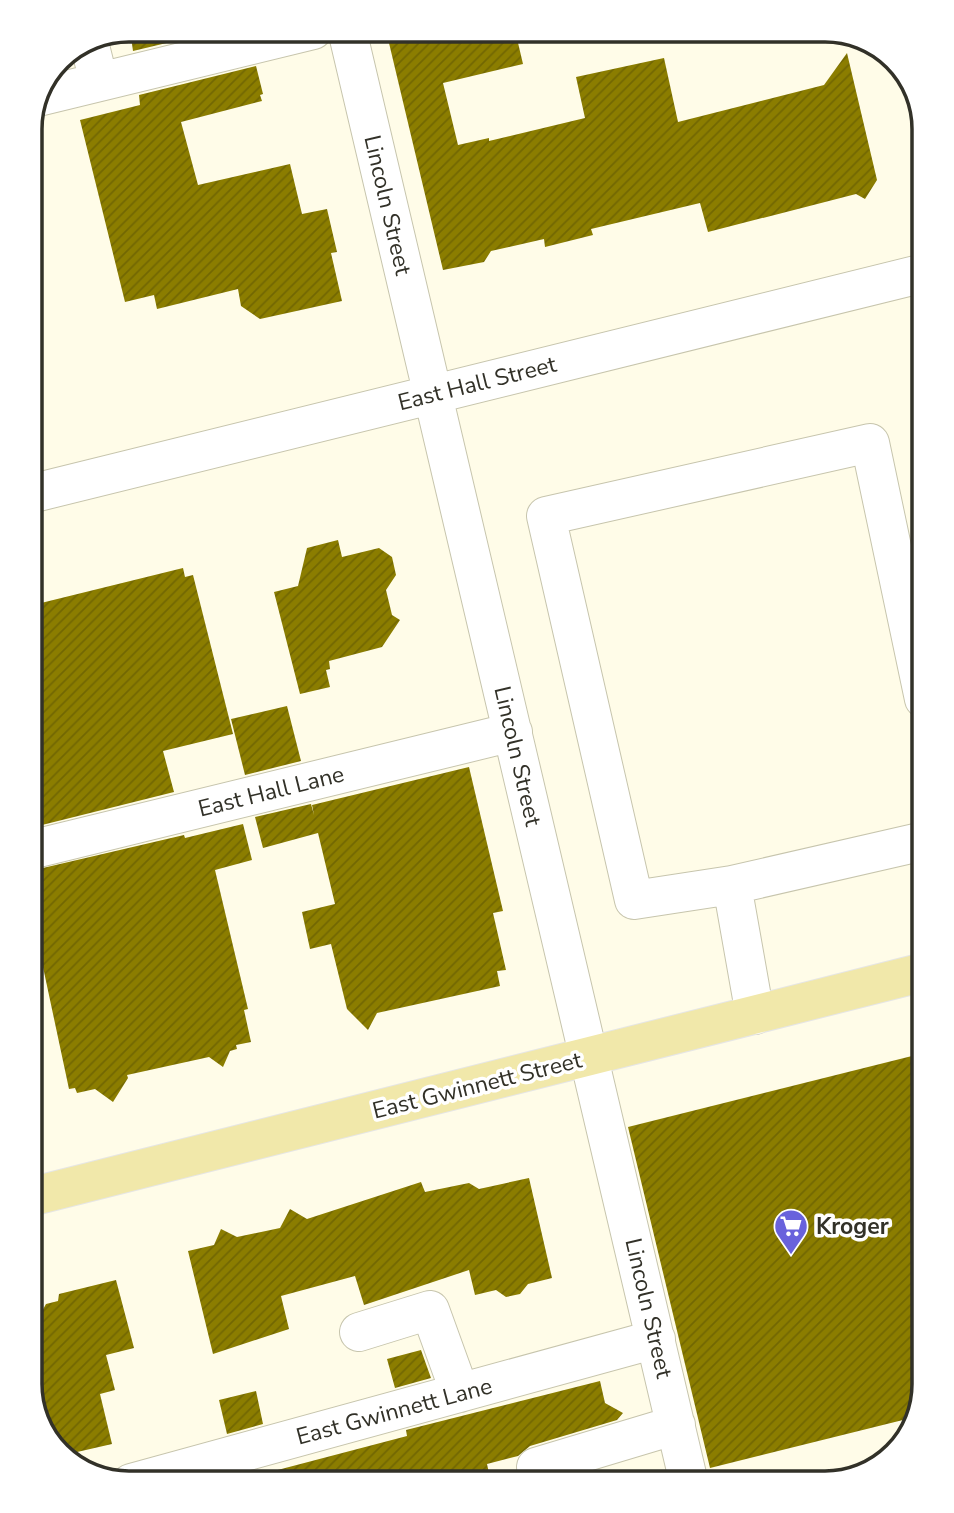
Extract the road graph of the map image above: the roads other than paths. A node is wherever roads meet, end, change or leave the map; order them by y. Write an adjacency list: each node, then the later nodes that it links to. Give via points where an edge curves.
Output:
1 (236, 42): 3 (street)
2 (350, 42): 6 (street, Lincoln Street)
3 (95, 64): 4 (street)
4 (51, 90)
5 (912, 276): 6 (street, East Hall Street)
6 (433, 394): 7 (street, East Hall Street); 9 (street, Lincoln Street)
7 (42, 491)
8 (912, 609): 12 (street, via 870,443 546,516 634,900)
9 (513, 732): 11 (street, East Hall Lane); 15 (street, Lincoln Street)
10 (912, 844): 12 (street)
11 (42, 847)
12 (732, 885): 14 (street)
13 (912, 975): 14 (main road, East Gwinnett Street)
14 (755, 1015): 15 (main road, East Gwinnett Street)
15 (589, 1057): 16 (main road, East Gwinnett Street); 18 (street, Lincoln Street)
16 (42, 1194)
17 (359, 1332): 19 (street, via 430,1310)
18 (656, 1339): 19 (street, East Gwinnett Lane); 20 (street, Lincoln Street)
19 (460, 1393): 22 (street, East Gwinnett Lane)
20 (676, 1425): 21 (street); 23 (street, Lincoln Street)
21 (536, 1467)
22 (175, 1471)
23 (686, 1471)

